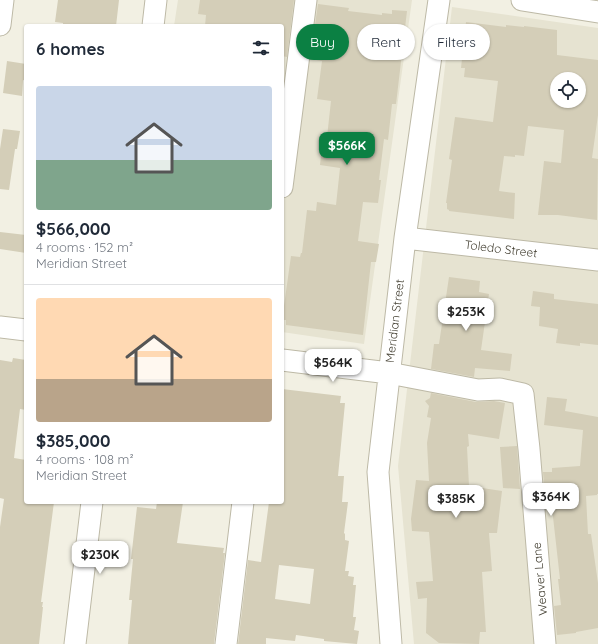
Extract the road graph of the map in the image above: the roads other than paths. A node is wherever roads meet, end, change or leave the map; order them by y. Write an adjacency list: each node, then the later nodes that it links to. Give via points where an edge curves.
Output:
1 (3, 0): 8 (street)
2 (156, 0): 7 (street)
3 (306, 0): 9 (street)
4 (439, 0): 10 (street, Meridian Street)
5 (522, 0): 6 (street)
6 (598, 12)
7 (153, 24)
8 (0, 25)
9 (284, 171)
10 (405, 238): 11 (street, Toledo Street); 15 (street, Meridian Street)
11 (598, 260)
12 (0, 327): 13 (street)
13 (24, 330)
14 (284, 360): 15 (street)
15 (389, 373): 20 (street, Meridian Street, via 378,472); 21 (street, Weaver Lane, via 478,390 500,389 523,394)
16 (92, 504): 18 (street)
17 (243, 504): 19 (street)
18 (75, 644)
19 (226, 644)
20 (391, 644)
21 (545, 644)

